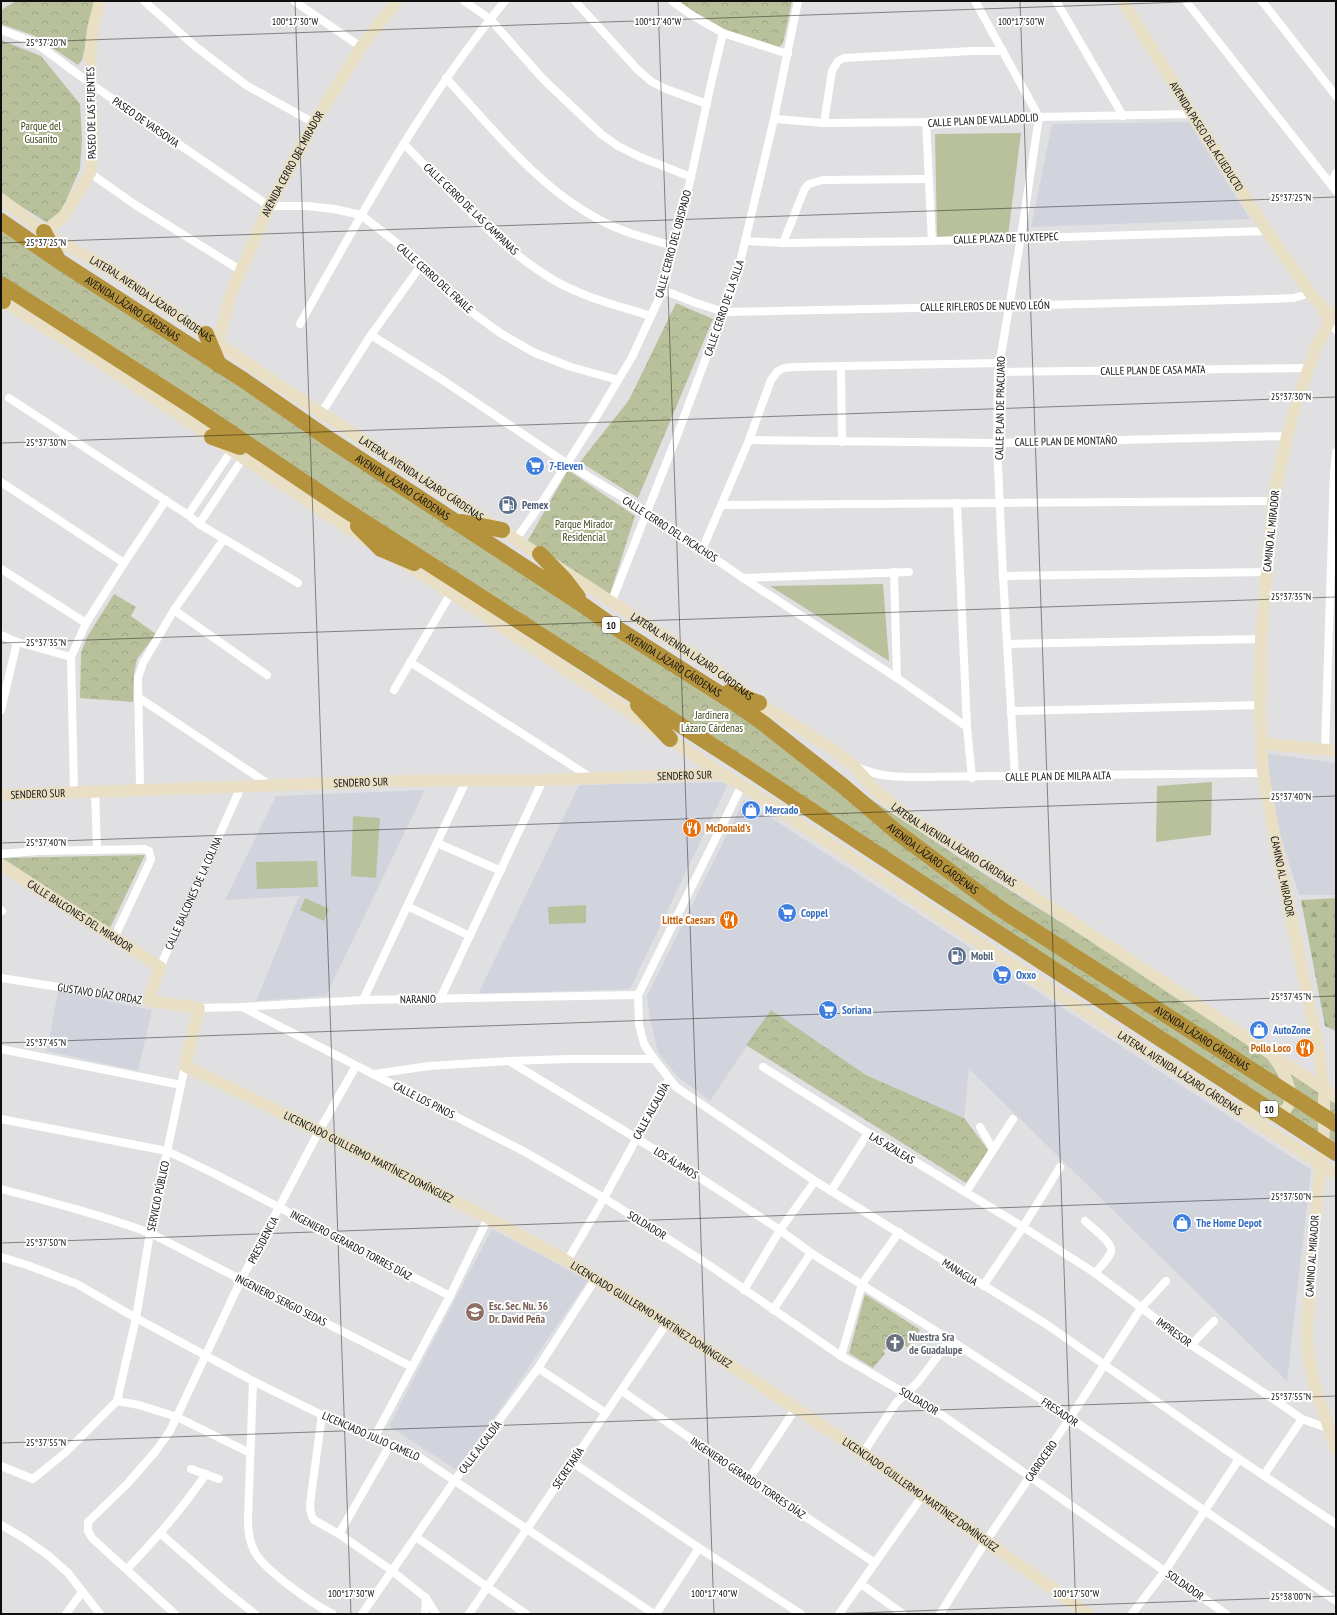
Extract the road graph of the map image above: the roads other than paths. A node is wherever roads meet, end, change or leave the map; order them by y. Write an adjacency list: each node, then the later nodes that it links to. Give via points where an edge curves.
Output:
1 (100, 1): 22 (main road, PASEO DE LAS FUENTES, via 91,46)
2 (144, 1): 31 (street, via 246,85)
3 (294, 1): 18 (street)
4 (397, 1): 18 (main road, AVENIDA CERRO DEL MIRADOR)
5 (464, 1): 15 (street)
6 (505, 1): 15 (street)
7 (575, 1): 24 (street, via 652,82)
8 (672, 1): 17 (street)
9 (798, 1): 20 (street, CALLE CERRO DE LA SILLA)
10 (975, 1): 19 (street)
11 (1056, 1): 26 (street)
12 (1122, 1): 25 (main road, AVENIDA PASEO DEL ACUEDUCTO)
13 (1186, 1): 37 (street)
14 (1262, 1): 23 (street)
15 (490, 18): 21 (street); 35 (street, via 543,80 601,134 640,157)
16 (1, 30): 22 (street, PASEO DE VARSOVIA, via 31,41)
17 (723, 33): 20 (street); 24 (street, CALLE CERRO DEL OBISPADO)
18 (361, 46): 31 (main road, AVENIDA CERRO DEL MIRADOR)
19 (1002, 51): 27 (street); 30 (street, via 844,58 838,61 832,71)
20 (788, 54): 28 (street, CALLE CERRO DE LA SILLA)
21 (446, 78): 32 (street); 48 (street, via 512,150 567,199 603,222)
22 (91, 84): 33 (main road, PASEO DE LAS FUENTES, via 93,148); 39 (street, PASEO DE VARSOVIA)
23 (1336, 96)
24 (707, 104): 35 (street, CALLE CERRO DEL OBISPADO)
25 (1192, 114): 26 (street, CALLE PLAN DE VALLADOLID); 42 (main road, AVENIDA PASEO DEL ACUEDUCTO)
26 (1123, 116): 27 (street, CALLE PLAN DE VALLADOLID)
27 (1039, 117): 29 (street, CALLE PLAN DE VALLADOLID); 44 (street, CALLE PLAN DE PRACUARO)
28 (774, 119): 30 (street, CALLE PLAN DE VALLADOLID); 45 (street, CALLE CERRO DE LA SILLA)
29 (926, 122): 30 (street, CALLE PLAN DE VALLADOLID); 36 (street)
30 (824, 123)
31 (314, 124): 39 (main road, AVENIDA CERRO DEL MIRADOR)
32 (404, 144): 40 (street); 58 (street, CALLE CERRO DE LAS CAMPANAS, via 484,225 547,276 582,294)
33 (90, 173): 43 (main road, PASEO DE LAS FUENTES, via 64,216); 51 (street, via 134,204)
34 (1336, 173): 37 (street)
35 (691, 177): 48 (street, CALLE CERRO DEL OBISPADO)
36 (929, 179): 46 (street); 47 (street, via 823,180 810,184 802,194)
37 (1333, 187)
38 (1, 199): 43 (main road, LATERAL AVENIDA LÁZARO CÁRDENAS)
39 (269, 206): 40 (street, CALLE CERRO DEL FRAILE, via 308,206); 51 (main road, AVENIDA CERRO DEL MIRADOR)
40 (361, 215): 50 (street, CALLE CERRO DEL FRAILE); 60 (street)
41 (1, 221): 49 (highway, AVENIDA LÁZARO CÁRDENAS / 10)
42 (1267, 230): 44 (street, CALLE PLAZA DE TUXTEPEC); 54 (main road, AVENIDA PASEO DEL ACUEDUCTO)
43 (44, 232): 49 (highway); 62 (main road, LATERAL AVENIDA LÁZARO CÁRDENAS, via 114,272)
44 (1021, 237): 46 (street, CALLE PLAZA DE TUXTEPEC); 56 (street, CALLE PLAN DE PRACUARO)
45 (746, 240): 47 (street, CALLE PLAZA DE TUXTEPEC); 57 (street, CALLE CERRO DE LA SILLA)
46 (932, 241): 47 (street, CALLE PLAZA DE TUXTEPEC)
47 (783, 242)
48 (674, 246): 53 (street, CALLE CERRO DEL OBISPADO)
49 (59, 261): 63 (highway, AVENIDA LÁZARO CÁRDENAS / 10)
50 (422, 264): 61 (street); 67 (street, CALLE CERRO DEL FRAILE, via 458,302 500,334 535,353 571,367)
51 (240, 270): 62 (main road, AVENIDA CERRO DEL MIRADOR)
52 (1, 284): 78 (highway, 10)
53 (663, 290): 57 (street, CALLE RIFLEROS DE NUEVO LEÓN); 58 (street, CALLE CERRO DEL OBISPADO)
54 (1310, 293): 56 (street, CALLE RIFLEROS DE NUEVO LEÓN, via 1294,298); 59 (main road, AVENIDA PASEO DEL ACUEDUCTO)
55 (2, 300): 71 (main road)
56 (1009, 306): 57 (street, CALLE RIFLEROS DE NUEVO LEÓN); 65 (street, CALLE PLAN DE PRACUARO)
57 (724, 312): 87 (street, CALLE CERRO DE LA SILLA)
58 (651, 316): 67 (street, CALLE CERRO DEL OBISPADO)
59 (1334, 317): 66 (main road, CAMINO AL MIRADOR)
60 (300, 324)
61 (371, 335): 69 (street); 79 (street, CALLE CERRO DEL PICACHOS)
62 (212, 338): 63 (highway); 69 (main road, LATERAL AVENIDA LÁZARO CÁRDENAS)
63 (219, 365): 89 (highway, AVENIDA LÁZARO CÁRDENAS / 10)
64 (841, 367): 65 (street, CALLE PLAN DE CASA MATA); 72 (street, CALLE PLAN DE CASA MATA, via 784,368 774,375); 73 (street)
65 (999, 367): 66 (street, CALLE PLAN DE CASA MATA); 74 (street, CALLE PLAN DE PRACUARO)
66 (1308, 368): 70 (main road, CAMINO AL MIRADOR)
67 (618, 380): 79 (street, CALLE CERRO DEL OBISPADO)
68 (9, 398): 81 (street)
69 (322, 412): 91 (main road, LATERAL AVENIDA LÁZARO CÁRDENAS)
70 (1287, 436): 74 (street, CALLE PLAN DE MONTAÑO); 82 (main road, CAMINO AL MIRADOR)
71 (212, 437): 75 (main road); 78 (highway, via 262,454)
72 (750, 440): 73 (street, CALLE PLAN DE MONTAÑO); 85 (street, CALLE PLAN DE CASA MATA)
73 (842, 442): 74 (street, CALLE PLAN DE MONTAÑO)
74 (997, 442): 84 (street, CALLE PLAN DE PRACUARO)
75 (232, 450): 77 (main road); 88 (street)
76 (1336, 452): 129 (street)
77 (244, 458): 90 (street); 94 (main road)
78 (274, 462): 86 (highway, 10)
79 (566, 463): 87 (street, CALLE CERRO DEL PICACHOS); 93 (street, CALLE CERRO DEL OBISPADO)
80 (1, 482): 97 (street)
81 (166, 500): 88 (street); 97 (street)
82 (1273, 501): 84 (street); 101 (main road, CAMINO AL MIRADOR)
83 (957, 503): 84 (street); 85 (street); 126 (street)
84 (1000, 504): 102 (street, CALLE PLAN DE PRACUARO)
85 (722, 505): 95 (street, CALLE PLAN DE CASA MATA)
86 (341, 507): 94 (highway); 105 (highway, 10)
87 (647, 512): 95 (street, CALLE CERRO DEL PICACHOS); 106 (street, CALLE CERRO DE LA SILLA)
88 (188, 515): 90 (street)
89 (453, 520): 91 (highway); 107 (highway, AVENIDA LÁZARO CÁRDENAS / 10)
90 (199, 524): 92 (street)
91 (502, 530): 93 (main road, LATERAL AVENIDA LÁZARO CÁRDENAS)
92 (224, 539): 104 (street); 108 (street)
93 (516, 539): 96 (main road, LATERAL AVENIDA LÁZARO CÁRDENAS)
94 (381, 549): 105 (highway)
95 (702, 550): 103 (street, CALLE CERRO DEL PICACHOS)
96 (540, 554): 106 (main road, LATERAL AVENIDA LÁZARO CÁRDENAS); 107 (highway, via 575,591)
97 (124, 563): 109 (street)
98 (1, 569): 109 (street)
99 (894, 572): 100 (street); 103 (street); 117 (street)
100 (909, 572)
101 (1266, 572): 102 (street); 111 (main road, CAMINO AL MIRADOR)
102 (1003, 576): 113 (street, CALLE PLAN DE PRACUARO)
103 (743, 578): 117 (street, CALLE CERRO DEL PICACHOS)
104 (298, 583)
105 (451, 586): 115 (street); 119 (highway, 10); 127 (main road, LATERAL AVENIDA LÁZARO CÁRDENAS)
106 (612, 602): 122 (main road, LATERAL AVENIDA LÁZARO CÁRDENAS, via 713,668)
107 (583, 605): 118 (highway, AVENIDA LÁZARO CÁRDENAS / 10)
108 (174, 610): 116 (street); 121 (street, via 143,663 138,678)
109 (86, 623): 114 (street)
110 (1, 635): 112 (street)
111 (1261, 639): 113 (street); 123 (main road, CAMINO AL MIRADOR)
112 (17, 642): 114 (street); 124 (street)
113 (1007, 644): 125 (street, CALLE PLAN DE PRACUARO)
114 (72, 657): 142 (street)
115 (410, 662): 120 (street); 134 (street)
116 (268, 675)
117 (897, 678): 126 (street, CALLE CERRO DEL PICACHOS)
118 (701, 682): 122 (highway); 176 (highway, AVENIDA LÁZARO CÁRDENAS / 10, via 785,740 898,833 999,908)
119 (620, 686): 127 (highway); 183 (highway, 10)
120 (394, 690)
121 (138, 696): 140 (street); 141 (street)
122 (759, 703): 130 (main road, LATERAL AVENIDA LÁZARO CÁRDENAS, via 819,739)
123 (1260, 705): 125 (street); 128 (main road, CAMINO AL MIRADOR)
124 (1, 710)
125 (1012, 711): 133 (street, CALLE PLAN DE PRACUARO)
126 (967, 727): 135 (street)
127 (670, 739): 132 (main road, LATERAL AVENIDA LÁZARO CÁRDENAS)
128 (1261, 743): 129 (main road); 131 (main road, CAMINO AL MIRADOR)
129 (1330, 751)
130 (854, 766): 135 (street, CALLE PLAN DE MILPA ALTA, via 884,776); 161 (main road, LATERAL AVENIDA LÁZARO CÁRDENAS, via 878,793 908,816)
131 (1262, 773): 133 (street, CALLE PLAN DE MILPA ALTA); 171 (main road, CAMINO AL MIRADOR, via 1318,1047)
132 (722, 774): 134 (main road, SENDERO SUR); 138 (main road, LATERAL AVENIDA LÁZARO CÁRDENAS)
133 (1015, 776): 135 (street, CALLE PLAN DE MILPA ALTA)
134 (590, 777): 137 (main road, SENDERO SUR)
135 (972, 778)
136 (466, 780): 137 (main road, SENDERO SUR); 140 (main road, SENDERO SUR); 145 (street)
137 (543, 780): 149 (street)
138 (742, 785): 155 (street, CALLE ALCALDÍA); 173 (main road, LATERAL AVENIDA LÁZARO CÁRDENAS, via 956,928)
139 (241, 786): 140 (main road, SENDERO SUR); 141 (main road, SENDERO SUR); 153 (street, CALLE BALCONES DE LA COLINA)
140 (270, 786)
141 (140, 789): 143 (main road, SENDERO SUR)
142 (74, 791): 143 (main road, SENDERO SUR); 144 (main road, SENDERO SUR)
143 (95, 791): 146 (street)
144 (1, 795)
145 (437, 843): 149 (street); 150 (street)
146 (97, 849): 147 (street); 152 (street, via 144,849 151,855)
147 (1, 854)
148 (1, 865): 152 (main road, CALLE BALCONES DEL MIRADOR)
149 (501, 871): 151 (street)
150 (407, 906): 151 (street); 158 (street)
151 (470, 936): 156 (street)
152 (114, 938): 153 (main road, CALLE BALCONES DEL MIRADOR)
153 (160, 967): 157 (main road, CALLE BALCONES DE LA COLINA)
154 (1, 978): 157 (street, GUSTAVO DÍAZ ORDAZ)
155 (638, 995): 156 (street, NARANJO); 163 (street, CALLE ALCALDÍA, via 639,1024 644,1044)
156 (440, 998): 158 (street, NARANJO)
157 (148, 1000): 160 (main road, GUSTAVO DÍAZ ORDAZ)
158 (363, 1000): 159 (street, NARANJO)
159 (242, 1007): 160 (street, NARANJO); 166 (street, CALLE LOS PINOS)
160 (199, 1008): 165 (main road, SERVICIO PÚBLICO)
161 (1258, 1044): 171 (main road, LATERAL AVENIDA LÁZARO CÁRDENAS); 173 (main road, via 1274,1058 1284,1073 1290,1096 1287,1107 1281,1113 1266,1115)
162 (1, 1049): 170 (street)
163 (654, 1059): 164 (street); 169 (street, CALLE ALCALDÍA)
164 (509, 1061): 168 (street, via 429,1066); 180 (street, LOS ÁLAMOS)
165 (185, 1066): 170 (street, SERVICIO PÚBLICO); 178 (main road, LICENCIADO GUILLERMO MARTÍNEZ DOMÍNGUEZ)
166 (356, 1066): 168 (street, CALLE LOS PINOS); 178 (street, PRESIDENCIA)
167 (763, 1067): 179 (street, LAS AZALEAS)
168 (374, 1074): 191 (street, CALLE LOS PINOS, via 525,1152)
169 (669, 1079): 180 (street, CALLE ALCALDÍA); 187 (street, MANAGUA, via 676,1087)
170 (181, 1085): 182 (street, SERVICIO PÚBLICO)
171 (1324, 1089): 172 (main road, LATERAL AVENIDA LÁZARO CÁRDENAS); 184 (main road, CAMINO AL MIRADOR, via 1324,1131)
172 (1336, 1096)
173 (1229, 1104): 184 (main road, LATERAL AVENIDA LÁZARO CÁRDENAS)
174 (1, 1119): 182 (street, INGENIERO GERARDO TORRES DÍAZ)
175 (1013, 1119): 181 (street)
176 (1336, 1124)
177 (980, 1127): 181 (street)
178 (319, 1132): 192 (street, PRESIDENCIA); 193 (main road, LICENCIADO GUILLERMO MARTÍNEZ DOMÍNGUEZ)
179 (868, 1133): 189 (street); 190 (street, LAS AZALEAS)
180 (636, 1138): 191 (street, CALLE ALCALDÍA); 196 (street, LOS ÁLAMOS)
181 (993, 1148): 190 (street)
182 (167, 1151): 192 (street, INGENIERO GERARDO TORRES DÍAZ); 198 (street, SERVICIO PÚBLICO)
183 (1336, 1153)
184 (1320, 1164): 186 (main road, LATERAL AVENIDA LÁZARO CÁRDENAS); 232 (main road, CAMINO AL MIRADOR, via 1307,1335 1308,1358 1314,1384)
185 (1060, 1167): 195 (street)
186 (1336, 1174)
187 (815, 1181): 189 (street, MANAGUA); 196 (street)
188 (1, 1189): 198 (street, INGENIERO SERGIO SEDAS, via 66,1205)
189 (831, 1191): 197 (street, MANAGUA)
190 (966, 1192): 195 (street, LAS AZALEAS)
191 (604, 1198): 201 (street, CALLE ALCALDÍA); 208 (street, SOLDADOR)
192 (280, 1208): 204 (street, PRESIDENCIA); 209 (street, INGENIERO GERARDO TORRES DÍAZ)
193 (488, 1218): 201 (main road, LICENCIADO GUILLERMO MARTÍNEZ DOMÍNGUEZ); 209 (street)
194 (1085, 1221): 202 (street, via 1109,1242 1111,1248)
195 (1023, 1227): 202 (street, IMPRESOR); 207 (street)
196 (780, 1230): 199 (street, FRESADOR); 208 (street)
197 (898, 1232): 206 (street); 207 (street, MANAGUA)
198 (150, 1233): 204 (street, INGENIERO SERGIO SEDAS); 212 (street, SERVICIO PÚBLICO)
199 (811, 1253): 206 (street, FRESADOR); 211 (street)
200 (1, 1258): 212 (street, LICENCIADO JULIO CAMELO, via 77,1284)
201 (567, 1261): 203 (main road, LICENCIADO GUILLERMO MARTÍNEZ DOMÍNGUEZ)
202 (1095, 1273): 210 (street, IMPRESOR)
203 (596, 1278): 214 (main road, LICENCIADO GUILLERMO MARTÍNEZ DOMÍNGUEZ); 221 (street, CALLE ALCALDÍA)
204 (241, 1280): 217 (street, PRESIDENCIA); 220 (street, INGENIERO SERGIO SEDAS)
205 (1166, 1281): 210 (street, CARROCERO)
206 (862, 1284): 215 (street, FRESADOR); 218 (street)
207 (983, 1286): 219 (street, MANAGUA, via 1034,1316)
208 (744, 1290): 211 (street, SOLDADOR)
209 (450, 1296): 220 (street)
210 (1141, 1308): 216 (street, IMPRESOR); 219 (street, CARROCERO)
211 (773, 1310): 218 (street, SOLDADOR)
212 (136, 1318): 217 (street, LICENCIADO JULIO CAMELO); 225 (street, SERVICIO PÚBLICO)
213 (1214, 1322): 216 (street)
214 (667, 1323): 223 (street, SECRETARÍA); 226 (main road, LICENCIADO GUILLERMO MARTÍNEZ DOMÍNGUEZ)
215 (950, 1340): 224 (street, via 918,1382); 230 (street, FRESADOR)
216 (1191, 1345): 231 (street, IMPRESOR)
217 (207, 1355): 222 (street, LICENCIADO JULIO CAMELO); 229 (street, PRESIDENCIA)
218 (841, 1356): 224 (street, SOLDADOR)
219 (1104, 1364): 230 (street, CARROCERO); 238 (street, MANAGUA)
220 (412, 1367): 233 (street)
221 (538, 1368): 227 (street); 247 (street, CALLE ALCALDÍA)
222 (253, 1381): 228 (street, LICENCIADO JULIO CAMELO); 237 (street)
223 (622, 1391): 227 (street, SECRETARÍA); 246 (street, INGENIERO GERARDO TORRES DÍAZ)
224 (906, 1393): 236 (street, via 896,1403); 244 (street, SOLDADOR)
225 (117, 1401): 229 (street); 240 (street, via 66,1452 33,1479)
226 (796, 1408): 236 (main road, LICENCIADO GUILLERMO MARTÍNEZ DOMÍNGUEZ); 246 (street)
227 (606, 1413): 239 (street, SECRETARÍA)
228 (322, 1415): 233 (street, LICENCIADO JULIO CAMELO); 254 (street, via 310,1496 311,1513 314,1520)
229 (178, 1417): 237 (street); 259 (street, PRESIDENCIA, via 155,1452 127,1484 89,1520 88,1531 92,1538)
230 (1070, 1418): 244 (street, CARROCERO); 249 (street, FRESADOR)
231 (1302, 1419): 232 (street, IMPRESOR); 243 (street)
232 (1330, 1429): 235 (main road, CAMINO AL MIRADOR)
233 (374, 1438): 234 (street, LICENCIADO JULIO CAMELO)
234 (390, 1444): 247 (street, LICENCIADO JULIO CAMELO, via 419,1457); 254 (street)
235 (1336, 1449)
236 (863, 1452): 248 (main road, LICENCIADO GUILLERMO MARTÍNEZ DOMÍNGUEZ)
237 (250, 1453): 271 (street, via 248,1526 251,1545 256,1555 286,1583)
238 (1239, 1459): 243 (street, MANAGUA); 249 (street)
239 (572, 1462): 252 (street, SECRETARÍA); 257 (street)
240 (1, 1466)
241 (191, 1469): 242 (street)
242 (206, 1474): 245 (street); 253 (street)
243 (1264, 1475): 250 (street, MANAGUA)
244 (1030, 1477): 256 (street, CARROCERO); 261 (street, SOLDADOR)
245 (219, 1479)
246 (749, 1479): 258 (street, INGENIERO GERARDO TORRES DÍAZ)
247 (455, 1480): 252 (street, LICENCIADO JULIO CAMELO); 255 (street, CALLE ALCALDÍA)
248 (923, 1495): 256 (main road, LICENCIADO GUILLERMO MARTÍNEZ DOMÍNGUEZ); 258 (street)
249 (1205, 1511): 261 (street); 266 (street, FRESADOR)
250 (1336, 1524)
251 (1, 1525): 264 (street, via 49,1556 68,1573)
252 (528, 1529): 263 (street, SECRETARÍA); 277 (street, LICENCIADO JULIO CAMELO)
253 (160, 1534): 259 (street); 270 (street)
254 (339, 1534): 260 (street)
255 (416, 1537): 260 (street, CALLE ALCALDÍA); 263 (street)
256 (986, 1541): 281 (street, CARROCERO); 282 (main road, LICENCIADO GUILLERMO MARTÍNEZ DOMÍNGUEZ)
257 (699, 1548): 277 (street); 278 (street)
258 (875, 1563): 262 (street)
259 (127, 1569): 269 (street)
260 (391, 1570): 265 (street); 272 (street, CALLE ALCALDÍA)
261 (1165, 1571): 283 (street); 284 (street, SOLDADOR)
262 (861, 1584): 279 (street); 280 (street)
263 (488, 1587): 275 (street, SECRETARÍA); 276 (street)
264 (82, 1592): 267 (street); 268 (street)
265 (426, 1598): 273 (street); 274 (street)
266 (1336, 1601)
267 (66, 1614)
268 (100, 1614)
269 (175, 1614)
270 (255, 1614)
271 (333, 1614)
272 (362, 1614)
273 (425, 1614)
274 (436, 1614)
275 (469, 1614)
276 (526, 1614)
277 (655, 1614)
278 (801, 1614)
279 (839, 1614)
280 (904, 1614)
281 (940, 1614)
282 (1088, 1614)
283 (1132, 1614)
284 (1226, 1614)

